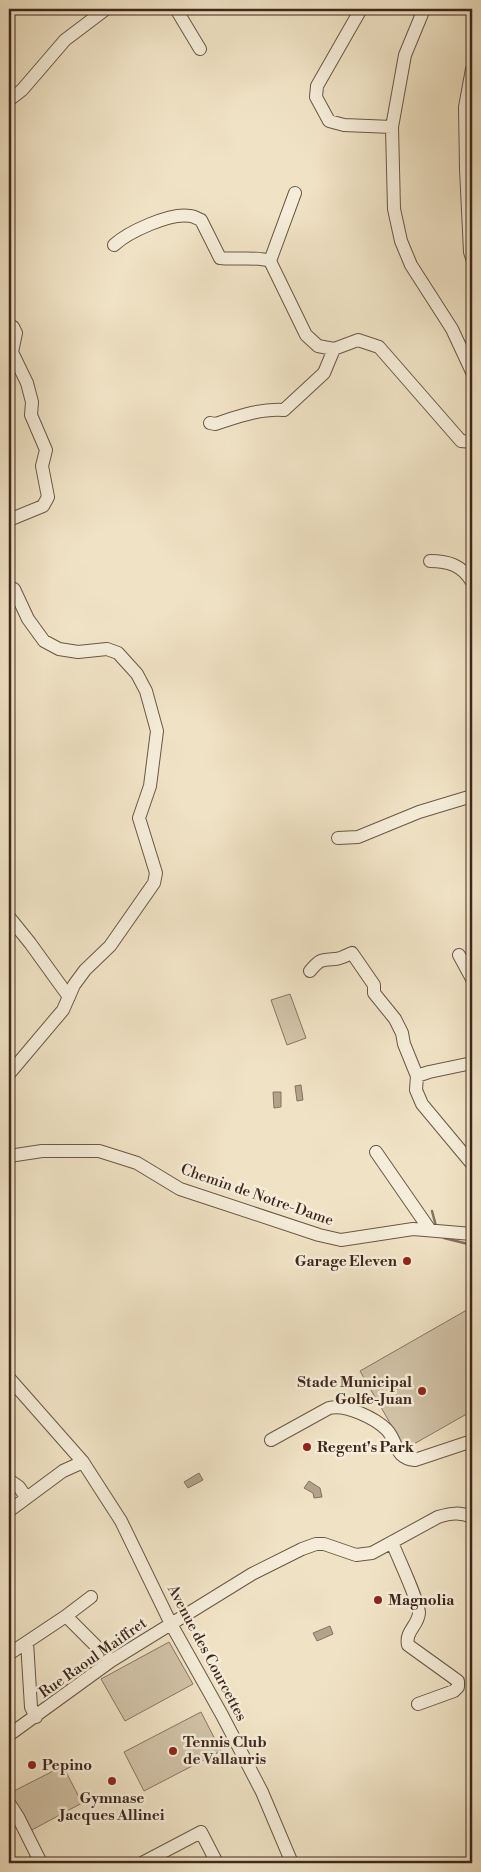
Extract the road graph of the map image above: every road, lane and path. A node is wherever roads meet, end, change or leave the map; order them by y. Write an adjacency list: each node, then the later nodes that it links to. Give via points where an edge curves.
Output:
1 (106, 9): 7 (street, via 65,40 22,90)
2 (176, 9): 5 (street)
3 (361, 9): 8 (street, via 317,86 316,97 328,122)
4 (424, 9): 8 (street, via 405,55)
5 (200, 49)
6 (472, 69): 10 (street, via 466,107 466,169)
7 (9, 100)
8 (392, 127): 16 (street, via 394,209 401,241 411,265 452,329)
9 (295, 193): 13 (street)
10 (471, 226): 12 (street)
11 (114, 245): 13 (street, via 123,236 164,219 189,215 201,220 220,258 259,257)
12 (472, 258)
13 (270, 261): 15 (street, via 306,335 318,346)
14 (13, 327): 19 (street, via 16,333 12,352 27,383 32,402 31,415 46,450 42,466 48,497 43,506)
15 (334, 348): 17 (street, via 324,373 284,410 255,412); 18 (street, via 358,340 379,347 461,441)
16 (472, 372)
17 (210, 423)
18 (472, 442)
19 (9, 520)
20 (430, 561): 21 (street, via 454,564 467,573)
21 (472, 582)
22 (9, 587): 29 (street, via 14,589 28,619 44,641 59,649 78,652 107,649 118,653 138,674 157,731 150,786 139,818 156,873 154,883 110,946 85,970)
23 (472, 796): 24 (street, via 420,812 358,837)
24 (338, 838)
25 (9, 917): 29 (street)
26 (459, 955): 28 (street)
27 (310, 971): 32 (street, via 318,961 352,953 374,985 374,993 395,1019)
28 (472, 979)
29 (68, 997): 31 (street, via 63,1010)
30 (472, 1063): 32 (street)
31 (9, 1074)
32 (417, 1076): 35 (street, via 416,1090 422,1104)
33 (376, 1152): 36 (street)
34 (9, 1156): 36 (street, Chemin de Notre-Dame, via 42,1151 99,1152 115,1156 137,1163 180,1189 341,1240 413,1229)
35 (472, 1164)
36 (430, 1230): 37 (street, Chemin de Notre-Dame)
37 (472, 1234)
38 (9, 1378): 41 (street, Avenue des Courcettes)
39 (271, 1440): 40 (street, via 338,1406 379,1423 406,1459 415,1460)
40 (472, 1441)
41 (83, 1462): 43 (street, via 63,1471); 49 (street, Avenue des Courcettes, via 121,1521)
42 (9, 1480): 43 (street)
43 (26, 1497): 44 (street)
44 (9, 1511)
45 (472, 1517): 46 (street, Rue Raoul Maiffret, via 450,1513)
46 (392, 1542): 49 (street, Rue Raoul Maiffret, via 372,1554 356,1555 324,1544 309,1546 252,1574); 53 (street, via 418,1607 417,1620 406,1639 408,1645 458,1681 454,1691)
47 (91, 1596): 48 (street)
48 (66, 1616): 50 (street); 52 (street)
49 (171, 1624): 52 (street, Rue Raoul Maiffret); 60 (street, Avenue des Courcettes, via 262,1792)
50 (27, 1642): 51 (street); 54 (street, via 31,1707)
51 (9, 1654)
52 (111, 1661): 54 (street, Rue Raoul Maiffret)
53 (418, 1704)
54 (36, 1717): 55 (street, Rue Raoul Maiffret)
55 (9, 1735)
56 (10, 1807): 57 (street)
57 (41, 1863)
58 (142, 1863): 59 (street, via 201,1832)
59 (217, 1863)
60 (292, 1863)

